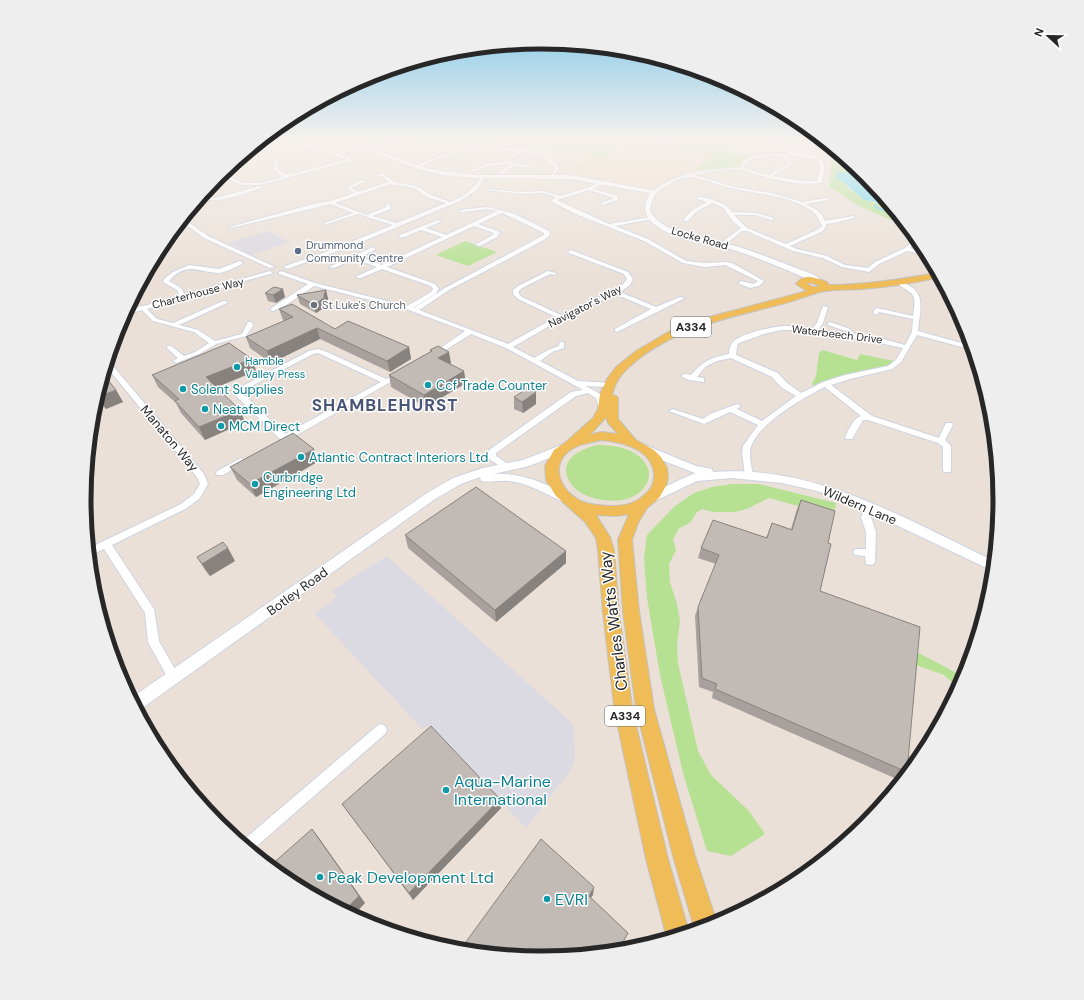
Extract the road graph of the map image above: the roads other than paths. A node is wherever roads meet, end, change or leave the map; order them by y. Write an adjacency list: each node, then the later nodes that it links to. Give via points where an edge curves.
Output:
1 (260, 184): 19 (street, via 250,191 216,199)
2 (355, 185): 16 (street, via 346,188)
3 (385, 185): 16 (street)
4 (401, 185): 25 (street, via 415,187 429,196)
5 (479, 185): 25 (street, via 473,191)
6 (598, 185): 12 (street)
7 (617, 185): 15 (street)
8 (666, 185): 15 (street)
9 (722, 185): 26 (street)
10 (508, 186): 14 (street)
11 (539, 186): 17 (street)
12 (589, 189): 18 (street); 28 (street, via 616,197)
13 (489, 190): 14 (street)
14 (504, 191): 17 (street)
15 (654, 192): 39 (street, via 647,203)
16 (357, 193): 24 (street)
17 (529, 193): 18 (street, via 549,193)
18 (560, 197): 47 (street, via 554,201)
19 (207, 198)
20 (704, 198): 23 (street)
21 (311, 200): 27 (street)
22 (827, 200): 26 (street)
23 (712, 201): 34 (street); 35 (street)
24 (332, 202): 27 (street); 32 (street)
25 (450, 203): 45 (street)
26 (803, 203): 43 (street, via 814,210)
27 (318, 204): 48 (street)
28 (607, 204)
29 (390, 207): 36 (street)
30 (461, 211): 31 (street, via 488,208)
31 (502, 212): 46 (street); 87 (street, via 536,226 547,232 547,235)
32 (357, 213): 36 (street); 44 (street, via 335,223)
33 (684, 213): 35 (street)
34 (732, 213): 37 (street); 50 (street, via 733,218)
35 (691, 214): 40 (street)
36 (368, 216): 45 (street)
37 (770, 217)
38 (854, 217): 43 (street)
39 (650, 218): 47 (street); 54 (street, Locke Road, via 675,232)
40 (686, 220)
41 (438, 221): 49 (street)
42 (186, 222): 66 (street, via 206,237)
43 (824, 222): 56 (street, via 821,230)
44 (326, 224)
45 (397, 225): 66 (street, via 310,260)
46 (475, 225): 52 (street); 55 (street, via 497,232 495,236)
47 (609, 226): 71 (street, via 646,240 685,262 724,263 761,281 750,288)
48 (231, 227)
49 (421, 228): 51 (street); 52 (street)
50 (745, 229): 54 (street); 56 (street)
51 (402, 236)
52 (447, 237): 65 (street)
53 (913, 243): 58 (street)
54 (723, 244): 63 (street, Locke Road)
55 (478, 245)
56 (785, 246): 58 (street, via 825,257 844,266 869,270 877,263)
57 (373, 249): 61 (street)
58 (907, 249): 60 (street)
59 (571, 252): 76 (street, Navigator's Way, via 582,254 626,273 630,279 628,284)
60 (919, 252)
61 (356, 257): 64 (street); 65 (street)
62 (240, 263): 77 (street, via 219,271 191,266 166,280 179,289)
63 (777, 264): 74 (street, Locke Road, via 793,274); 75 (street, Locke Road)
64 (332, 267)
65 (382, 267): 70 (street); 87 (street, via 436,289)
66 (277, 268): 68 (street); 68 (street, via 287,270); 77 (street, Charterhouse Way)
67 (552, 272): 92 (street, via 520,287 516,294)
68 (281, 273): 73 (street)
69 (934, 276): 72 (main road, A334)
70 (359, 277)
71 (742, 283)
72 (899, 283): 75 (main road, A334, via 866,286); 93 (street, via 915,292 918,299)
73 (313, 284): 86 (street, via 285,304); 87 (street)
74 (802, 284): 75 (main road, via 808,289); 79 (main road)
75 (820, 285): 79 (main road, A334)
76 (615, 292): 88 (street); 92 (street, Navigator's Way)
77 (183, 297): 85 (street, Charterhouse Way)
78 (681, 300): 88 (street)
79 (790, 300): 119 (main road, A334, via 708,320 669,336 641,352 619,370)
80 (207, 302): 83 (street)
81 (225, 302): 83 (street)
82 (265, 305): 86 (street)
83 (215, 307): 96 (street)
84 (825, 307): 99 (street, via 820,323)
85 (142, 308): 89 (street, Charterhouse Way); 96 (street, via 155,320)
86 (273, 309): 91 (street)
87 (411, 309): 98 (street)
88 (656, 309): 97 (street)
89 (133, 311)
90 (876, 314): 93 (street, via 877,310)
91 (282, 315)
92 (561, 317): 106 (street, Navigator's Way)
93 (916, 318): 100 (street)
94 (250, 323): 102 (street, via 244,335)
95 (830, 324): 101 (street, via 848,330)
96 (173, 325): 102 (street, via 196,331)
97 (619, 326)
98 (470, 331): 106 (street); 112 (street)
99 (813, 332): 101 (street, Waterbeech Drive); 108 (street, Waterbeech Drive, via 788,328 766,332 737,342)
100 (915, 332): 104 (street); 107 (street)
101 (851, 335): 107 (street, Waterbeech Drive)
102 (214, 343): 109 (street)
103 (564, 346): 111 (street)
104 (966, 346)
105 (169, 347): 109 (street)
106 (508, 347): 111 (street)
107 (905, 347): 118 (street, via 899,361 890,368)
108 (732, 356): 115 (street, via 715,359 689,377); 121 (street, via 776,375 784,385)
109 (183, 358): 110 (street)
110 (176, 361)
111 (535, 361): 116 (street)
112 (424, 362)
113 (111, 367): 142 (street, Manaton Way, via 201,476 204,484 197,496 184,506)
114 (405, 372): 117 (street)
115 (701, 380)
116 (572, 381): 119 (street); 120 (street)
117 (386, 382): 117 (street, via 282,440 238,393 239,390 311,352 318,351)
118 (826, 384): 121 (street); 124 (street)
119 (609, 386): 122 (main road, A334); 129 (main road, via 612,420)
120 (590, 391): 122 (street, via 599,397); 133 (street, via 574,394 492,452 492,456)
121 (801, 396): 125 (street)
122 (604, 410): 130 (main road, A334, via 597,420)
123 (673, 411): 125 (street, via 704,422 734,408)
124 (870, 418): 127 (street, via 861,418); 128 (street)
125 (763, 424): 137 (street, via 747,446)
126 (949, 425): 128 (street)
127 (849, 437)
128 (941, 441): 134 (street, via 947,446)
129 (632, 442): 130 (main road, via 601,436 586,438); 131 (main road)
130 (568, 445): 133 (street, Botley Road); 139 (main road, via 556,455 550,472 557,490)
131 (645, 449): 136 (street, Wildern Lane, via 693,469); 140 (main road, via 660,467 662,478 660,488)
132 (252, 456): 135 (street)
133 (508, 468): 138 (street, Botley Road)
134 (947, 470)
135 (220, 472)
136 (718, 474): 137 (street, Wildern Lane); 140 (street, Wildern Lane, via 695,477)
137 (749, 475): 141 (street, Wildern Lane, via 819,487)
138 (462, 479): 139 (street, Botley Road, via 508,478 531,482); 146 (street, Botley Road, via 431,496)
139 (570, 500): 140 (main road, via 590,509 608,512 626,510); 151 (main road, Charles Watts Way / A334, via 590,518 603,537 624,713 656,859)
140 (647, 501): 150 (main road, Charles Watts Way / A334, via 631,523 625,540 631,611 645,710)
141 (870, 508): 144 (street, via 866,517 871,532 870,557); 145 (street, Wildern Lane)
142 (106, 544): 143 (street, Manaton Way); 146 (street, via 150,612 154,642)
143 (94, 550)
144 (858, 552)
145 (988, 564)
146 (174, 678): 147 (street, Botley Road)
147 (139, 702)
148 (381, 730): 149 (street)
149 (250, 843)
150 (704, 921)
151 (677, 930)

